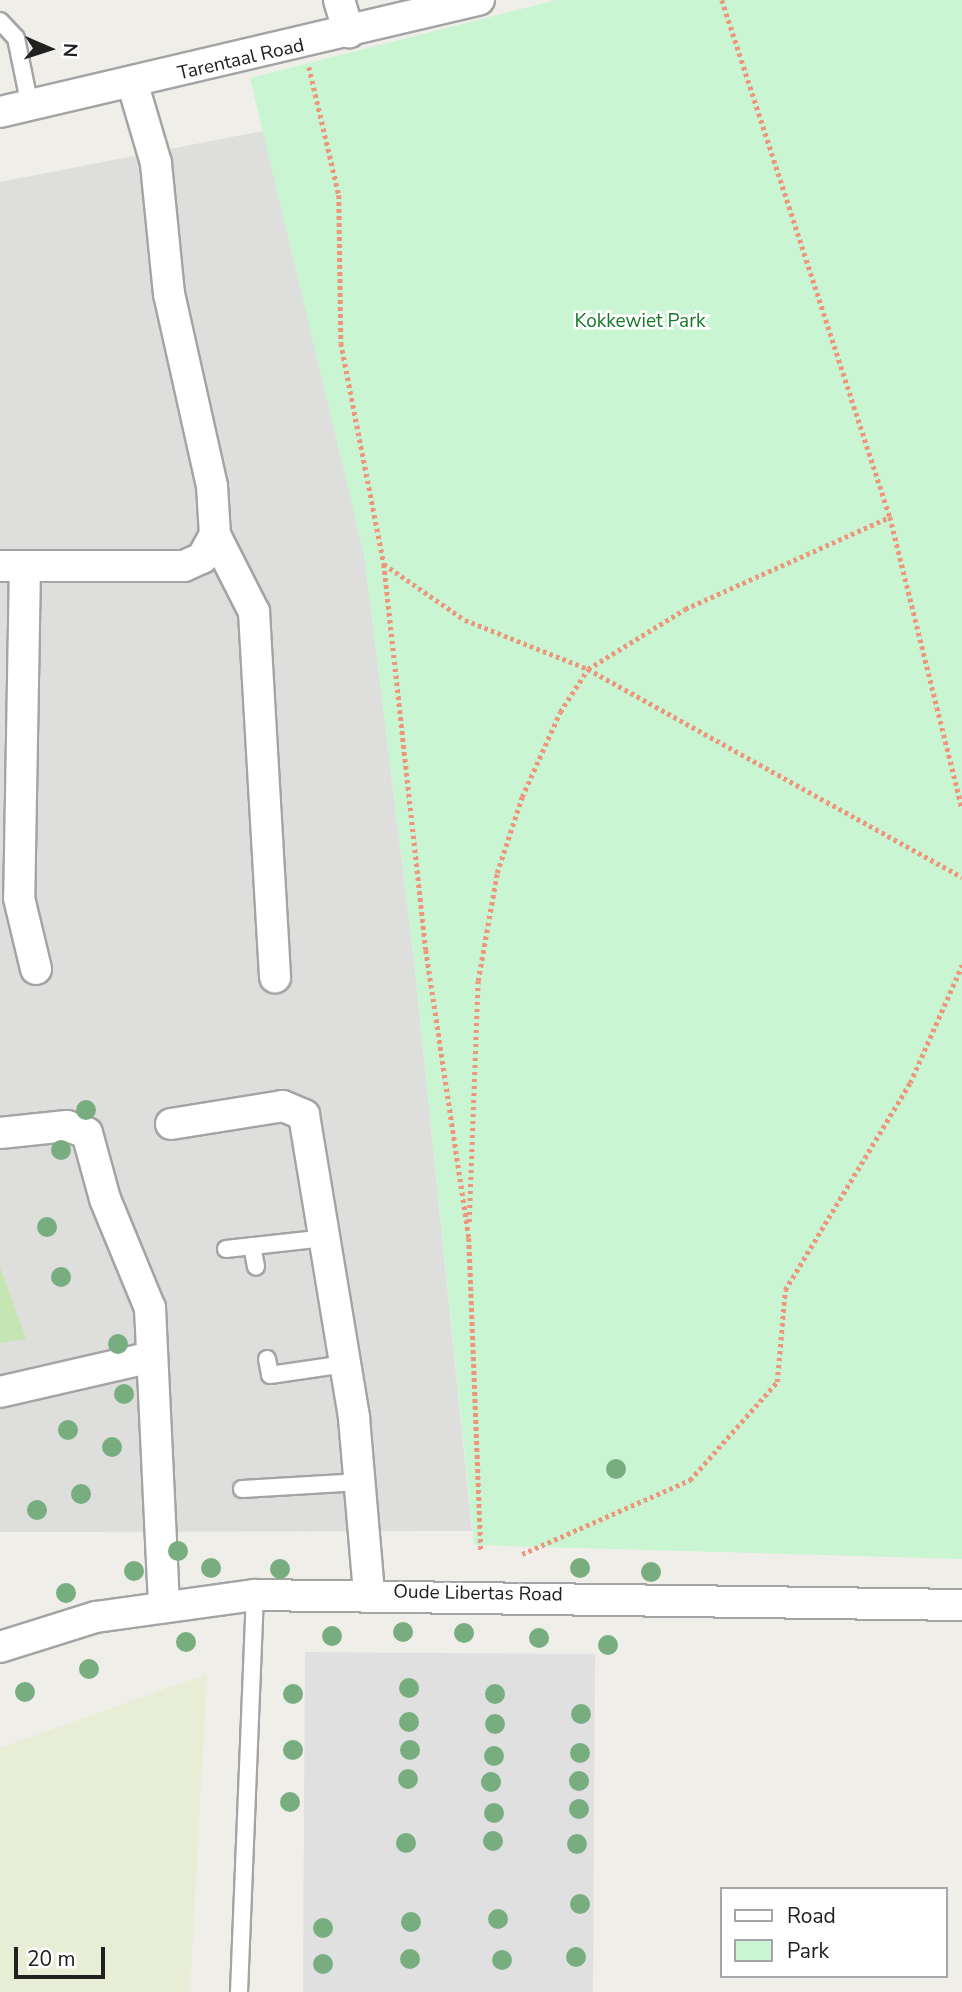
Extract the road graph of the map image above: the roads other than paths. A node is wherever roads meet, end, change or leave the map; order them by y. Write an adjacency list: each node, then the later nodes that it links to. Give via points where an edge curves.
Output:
1 (339, 0): 4 (street)
2 (479, 0): 4 (street, Tarentaal Road)
3 (0, 21): 6 (lane, via 16,38)
4 (349, 33): 5 (street, Tarentaal Road)
5 (133, 85): 6 (street, Tarentaal Road); 8 (street, via 156,163 169,294 212,486)
6 (30, 106): 7 (street, Tarentaal Road)
7 (0, 112)
8 (215, 535): 9 (street, via 202,558 184,566); 11 (street, via 254,612)
9 (13, 566): 10 (street, via 19,898)
10 (36, 970)
11 (275, 977)
12 (172, 1124): 14 (street, via 283,1106 299,1110 309,1128)
13 (0, 1133): 18 (street, via 68,1126 87,1133 105,1199 150,1308)
14 (326, 1238): 15 (lane); 20 (street)
15 (252, 1246): 16 (lane); 17 (lane)
16 (226, 1249)
17 (256, 1267)
18 (152, 1357): 21 (street); 26 (street)
19 (267, 1359): 20 (lane, via 270,1375)
20 (345, 1364): 22 (street)
21 (0, 1392)
22 (361, 1482): 23 (lane); 24 (street)
23 (242, 1489)
24 (369, 1592): 25 (street, Oude Libertas Road); 27 (street, Oude Libertas Road)
25 (255, 1595): 26 (street, Oude Libertas Road); 29 (lane)
26 (164, 1605): 28 (street, Oude Libertas Road)
27 (962, 1605)
28 (0, 1647)
29 (239, 1992)

